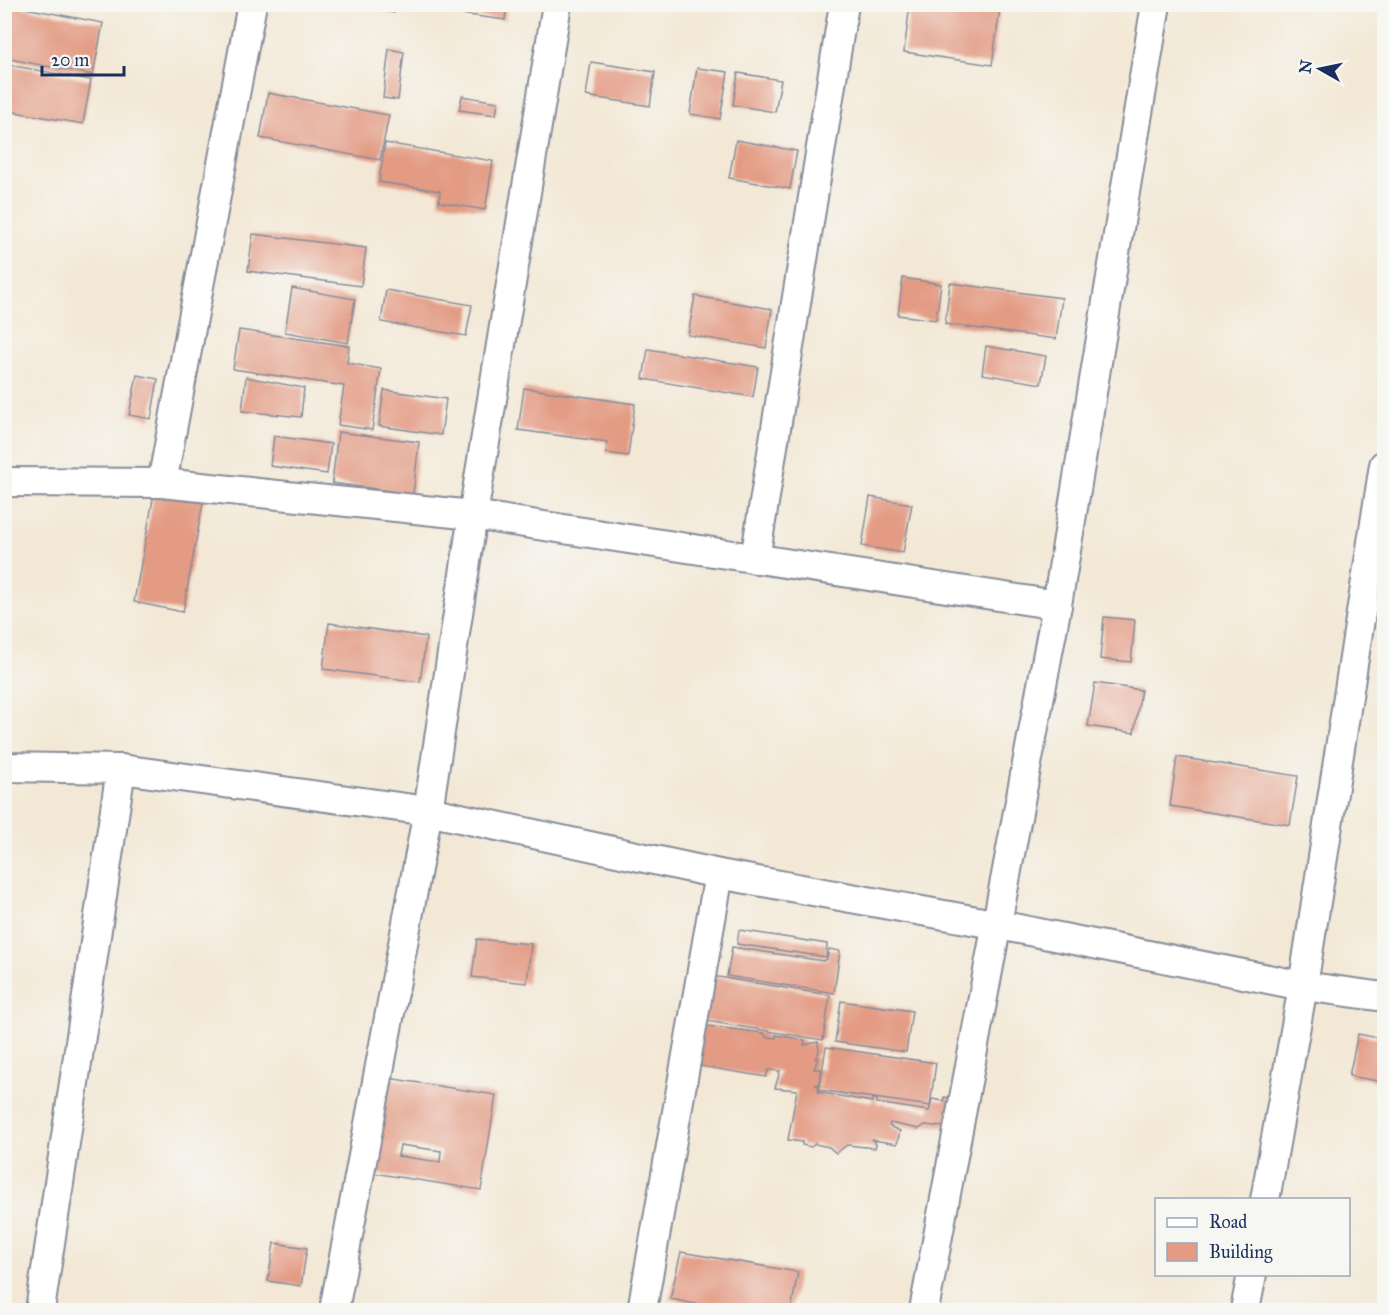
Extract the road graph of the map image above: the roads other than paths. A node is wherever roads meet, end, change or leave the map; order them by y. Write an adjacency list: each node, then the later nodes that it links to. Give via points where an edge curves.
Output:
1 (252, 4): 7 (street)
2 (557, 4): 8 (street)
3 (844, 4): 9 (street)
4 (1156, 4): 10 (street)
5 (1384, 465): 16 (street)
6 (4, 482): 7 (street)
7 (162, 483): 8 (street)
8 (473, 515): 9 (street); 13 (street)
9 (755, 559): 10 (street)
10 (1057, 605): 15 (street)
11 (4, 767): 12 (street)
12 (121, 769): 13 (street); 20 (street)
13 (428, 811): 14 (street); 21 (street)
14 (719, 874): 15 (street); 22 (street)
15 (999, 925): 16 (street); 23 (street)
16 (1302, 986): 17 (street); 18 (street)
17 (1384, 997)
18 (1265, 1198)
19 (1252, 1276): 24 (street)
20 (40, 1311)
21 (334, 1311)
22 (642, 1311)
23 (924, 1311)
24 (1245, 1311)

